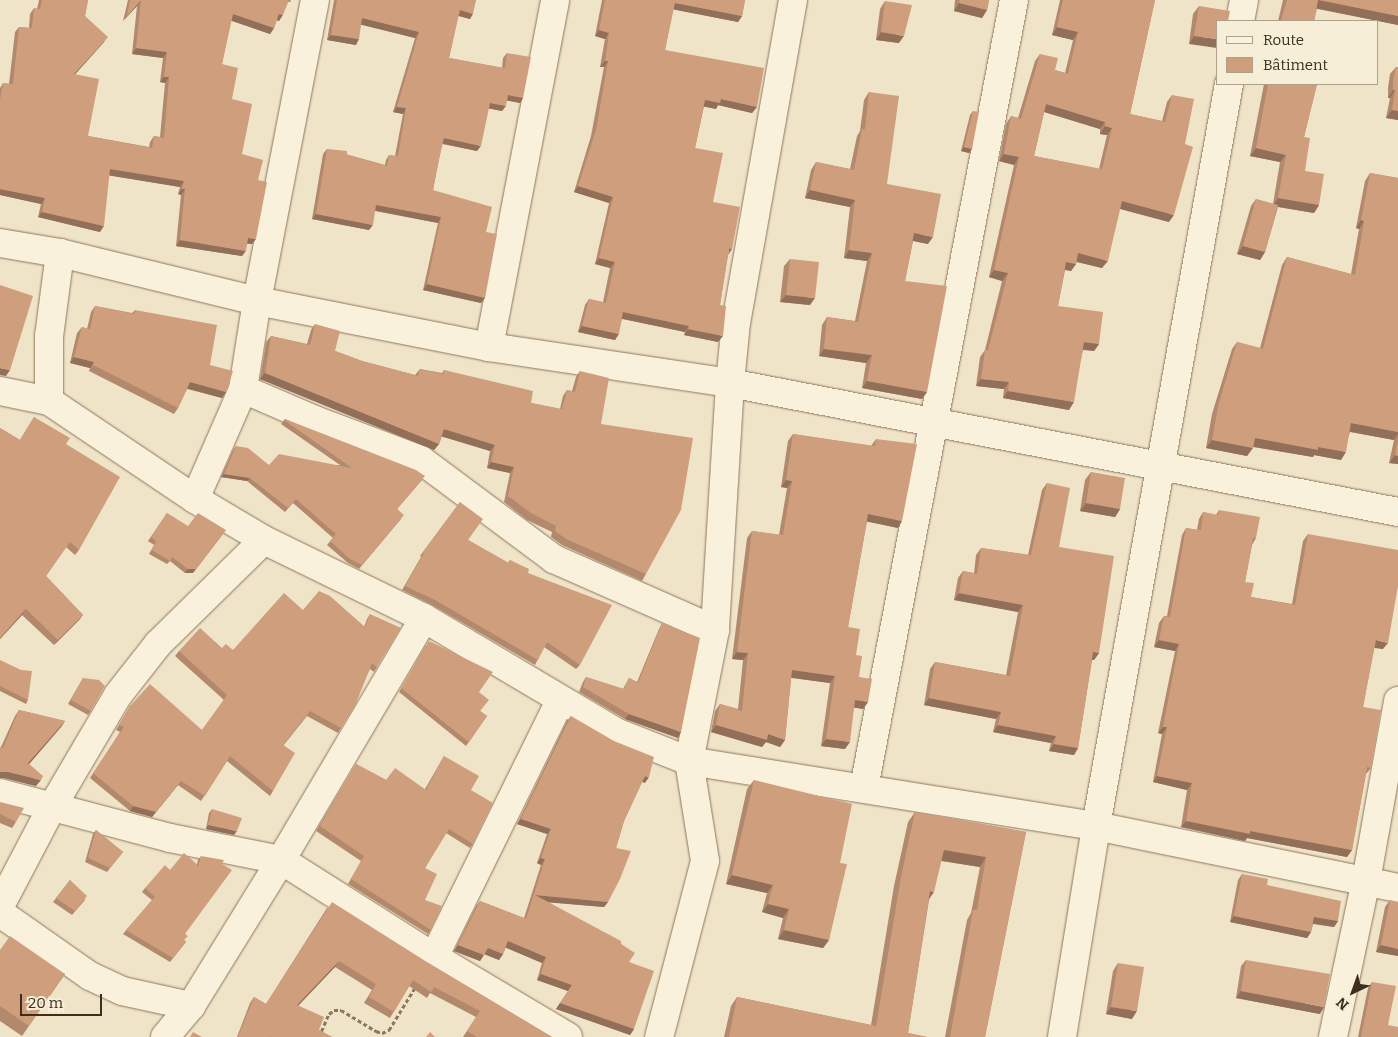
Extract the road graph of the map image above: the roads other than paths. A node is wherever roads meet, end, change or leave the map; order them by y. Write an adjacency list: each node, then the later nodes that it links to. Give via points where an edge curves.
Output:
1 (315, 0): 10 (street)
2 (555, 0): 11 (street)
3 (793, 0): 12 (street, via 736,322)
4 (1014, 0): 16 (street)
5 (1244, 0): 6 (street)
6 (1240, 20)
7 (1229, 85): 17 (street)
8 (0, 243): 9 (street)
9 (60, 253): 10 (street); 15 (street, via 49,336)
10 (257, 301): 11 (street); 13 (street)
11 (489, 347): 12 (street)
12 (730, 383): 16 (street); 22 (street)
13 (243, 389): 18 (street); 22 (street, via 421,460 554,558)
14 (0, 391): 15 (street)
15 (49, 401): 18 (street)
16 (934, 424): 17 (street); 26 (street)
17 (1159, 468): 19 (street); 29 (street)
18 (195, 499): 20 (street)
19 (1398, 512)
20 (264, 540): 21 (street); 28 (street, via 158,644 118,695)
21 (424, 618): 23 (street); 30 (street)
22 (714, 630): 25 (street)
23 (560, 701): 25 (street, via 618,734); 35 (street)
24 (1398, 701): 31 (street)
25 (688, 760): 26 (street); 39 (street, via 705,861)
26 (864, 788): 29 (street)
27 (0, 793): 28 (street)
28 (52, 807): 30 (street, via 170,838); 33 (street)
29 (1096, 826): 31 (street); 40 (street)
30 (281, 860): 35 (street); 36 (street)
31 (1366, 882): 32 (street); 41 (street)
32 (1398, 888)
33 (0, 906)
34 (0, 913): 36 (street, via 90,976 122,991)
35 (434, 957): 38 (street)
36 (191, 1006): 37 (street)
37 (165, 1037)
38 (568, 1037)
39 (659, 1037)
40 (1062, 1037)
41 (1333, 1037)

